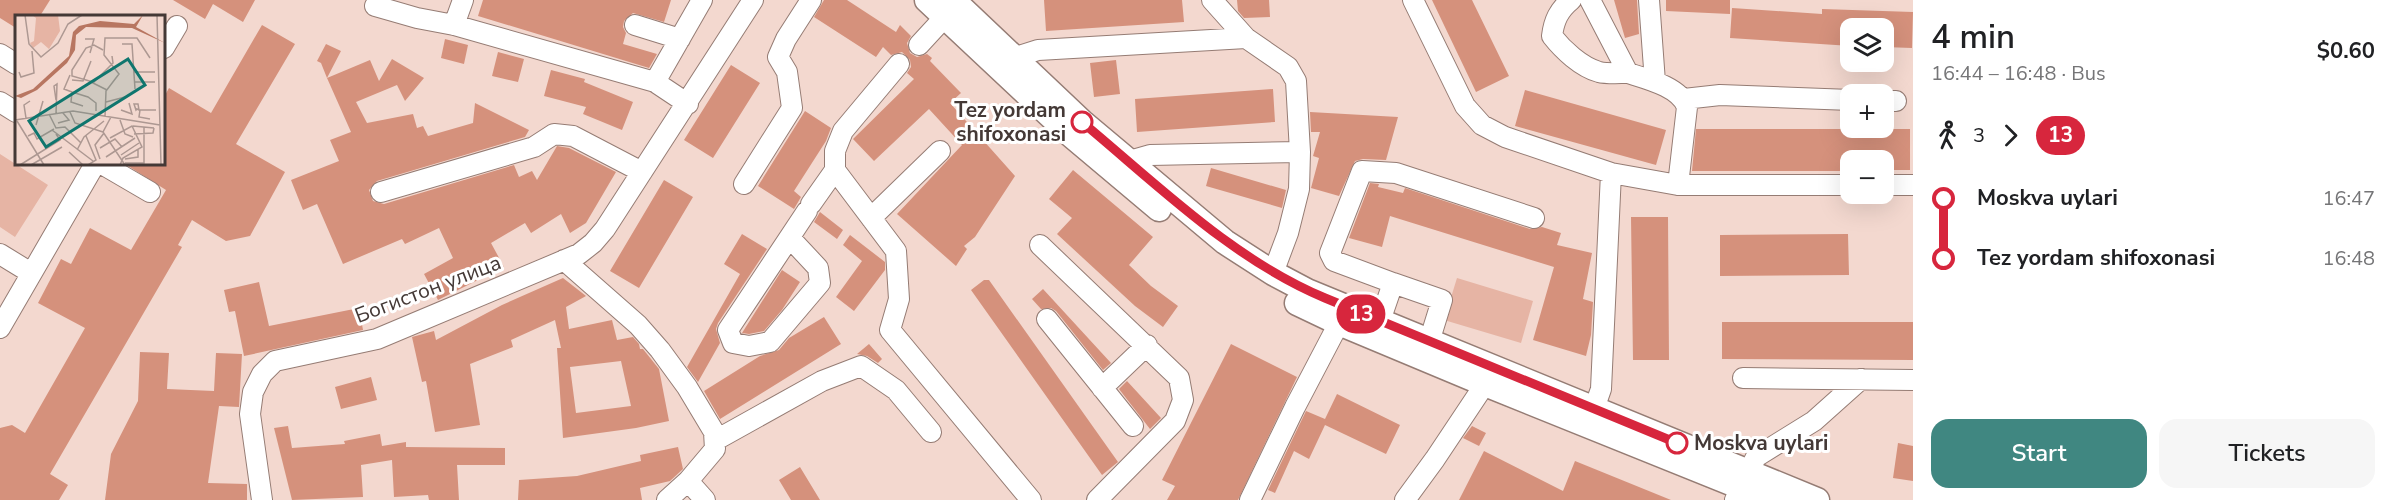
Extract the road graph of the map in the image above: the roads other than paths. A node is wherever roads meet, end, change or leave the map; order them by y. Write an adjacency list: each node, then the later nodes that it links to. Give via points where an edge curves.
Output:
1 (463, 0): 13 (street)
2 (702, 0): 17 (street)
3 (753, 0): 30 (street, Богистон улица)
4 (811, 0): 40 (street, via 778,57 787,72 792,108)
5 (927, 0): 12 (main road)
6 (1413, 0): 39 (street, via 1465,106 1482,125 1505,137)
7 (1571, 0): 24 (street, via 1554,22 1552,36 1560,47 1599,72)
8 (1590, 0): 24 (street)
9 (1649, 0): 26 (street)
10 (1215, 2): 16 (street)
11 (375, 6): 13 (street)
12 (952, 6): 18 (street); 21 (main road); 58 (main road, via 1071,135 1191,236 1266,287)
13 (454, 25): 25 (street)
14 (635, 25): 17 (street)
15 (177, 26): 19 (street)
16 (1246, 38): 21 (street, via 1038,50); 33 (street, via 1288,67 1296,81)
17 (680, 39): 25 (street)
18 (919, 45)
19 (165, 46)
20 (0, 54): 22 (street)
21 (1016, 57): 34 (main road, via 1082,122)
22 (15, 63)
23 (899, 64): 37 (street, via 843,131)
24 (1628, 73): 26 (street)
25 (655, 82): 30 (street)
26 (1655, 82): 27 (street)
27 (1684, 99): 28 (street, via 1720,95); 41 (street, via 1687,107)
28 (1840, 100)
29 (0, 102): 31 (street)
30 (688, 104): 38 (street, Богистон улица)
31 (15, 111)
32 (940, 151): 47 (street)
33 (1300, 152): 34 (street, via 1150,155); 54 (street, via 1299,189)
34 (1129, 161): 54 (main road, via 1225,242)
35 (94, 165): 53 (street)
36 (104, 165): 45 (street)
37 (835, 170): 47 (street); 49 (street)
38 (642, 172): 46 (street, via 573,136 554,134 534,147); 52 (street, Богистон улица, via 593,243)
39 (1611, 173): 41 (street); 67 (street, via 1601,389)
40 (744, 184)
41 (1677, 185): 42 (street)
42 (1840, 185)
43 (1894, 185): 44 (street)
44 (1913, 185)
45 (150, 192)
46 (381, 192)
47 (871, 218): 76 (street, via 896,251 899,299 890,330)
48 (1534, 218): 55 (street, via 1396,173 1362,171 1330,256 1334,261)
49 (790, 237): 49 (street, via 728,330 733,343 749,346 770,342 820,283 818,268)
50 (1040, 245): 61 (street)
51 (0, 254): 53 (street)
52 (564, 260): 70 (street, via 638,325 660,350 687,387); 73 (street, Богистон улица, via 377,339 275,361 262,374 253,392 250,414)
53 (31, 273): 59 (street)
54 (1273, 273): 57 (main road)
55 (1393, 283): 57 (street); 60 (street, via 1442,300)
56 (1047, 319): 66 (street)
57 (1380, 321): 60 (main road)
58 (1339, 323): 62 (main road); 78 (street)
59 (0, 328)
60 (1429, 342): 62 (main road)
61 (1147, 345): 66 (street); 77 (street, via 1179,378 1183,400 1175,421 1163,435)
62 (1488, 376): 67 (main road); 79 (street)
63 (1743, 378): 64 (street)
64 (1861, 379): 65 (street); 72 (street, via 1815,421 1756,457)
65 (1913, 380)
66 (1102, 388): 68 (street)
67 (1591, 418): 72 (main road)
68 (1133, 426)
69 (930, 432): 70 (street, via 896,390 861,366 822,381)
70 (716, 440): 71 (street, via 715,448)
71 (688, 481): 74 (street); 75 (street)
72 (1742, 486): 80 (main road); 81 (main road)
73 (262, 500)
74 (667, 500)
75 (705, 500)
76 (1032, 500)
77 (1097, 500)
78 (1250, 500)
79 (1405, 500)
80 (1773, 500)
81 (1817, 500)

